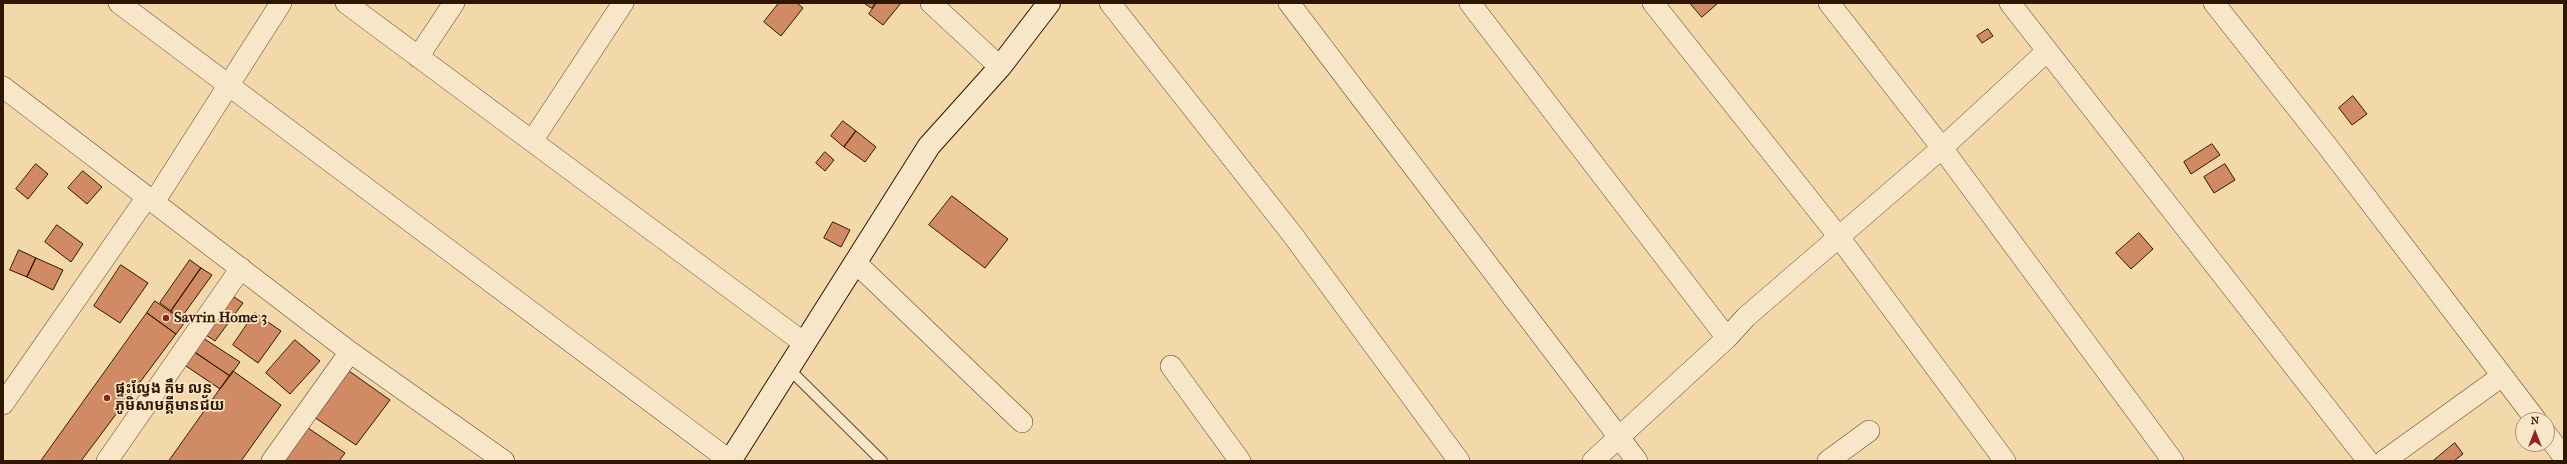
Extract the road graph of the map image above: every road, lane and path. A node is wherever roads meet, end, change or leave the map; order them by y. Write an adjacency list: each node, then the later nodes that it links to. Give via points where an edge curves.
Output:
1 (119, 3): 18 (street)
2 (281, 3): 18 (street)
3 (346, 3): 16 (street)
4 (454, 3): 16 (street)
5 (623, 3): 20 (street)
6 (931, 3): 17 (street)
7 (1049, 3): 17 (street)
8 (1110, 3): 45 (street, via 1292,234)
9 (1289, 3): 36 (street)
10 (1470, 3): 26 (street)
11 (1653, 3): 23 (street)
12 (1829, 3): 21 (street)
13 (2010, 3): 15 (street)
14 (2214, 3): 31 (street, via 2328,147)
15 (2046, 52): 21 (street); 51 (street)
16 (418, 57): 20 (street)
17 (1000, 66): 24 (street, via 929,146)
18 (228, 85): 22 (street); 42 (street)
19 (3, 87): 22 (street)
20 (532, 141): 27 (street)
21 (1942, 148): 23 (street); 50 (street)
22 (151, 199): 25 (street); 32 (street)
23 (1839, 237): 26 (street, via 1746,317); 49 (street)
24 (856, 263): 27 (street); 34 (street)
25 (241, 268): 28 (street); 39 (street)
26 (1727, 338): 36 (street)
27 (804, 343): 30 (street)
28 (350, 352): 40 (street); 41 (street)
29 (1171, 366): 44 (street)
30 (788, 368): 42 (street); 43 (lane)
31 (2502, 376): 33 (street); 52 (street)
32 (3, 404)
33 (2530, 412)
34 (1022, 422)
35 (1869, 431): 48 (street)
36 (1619, 437): 46 (street); 47 (street)
37 (2555, 445): 38 (street)
38 (2564, 457)
39 (107, 461)
40 (272, 461)
41 (504, 461)
42 (730, 461)
43 (882, 461)
44 (1240, 461)
45 (1459, 461)
46 (1593, 461)
47 (1637, 461)
48 (1828, 461)
49 (2005, 461)
50 (2173, 461)
51 (2368, 461)
52 (2384, 461)

